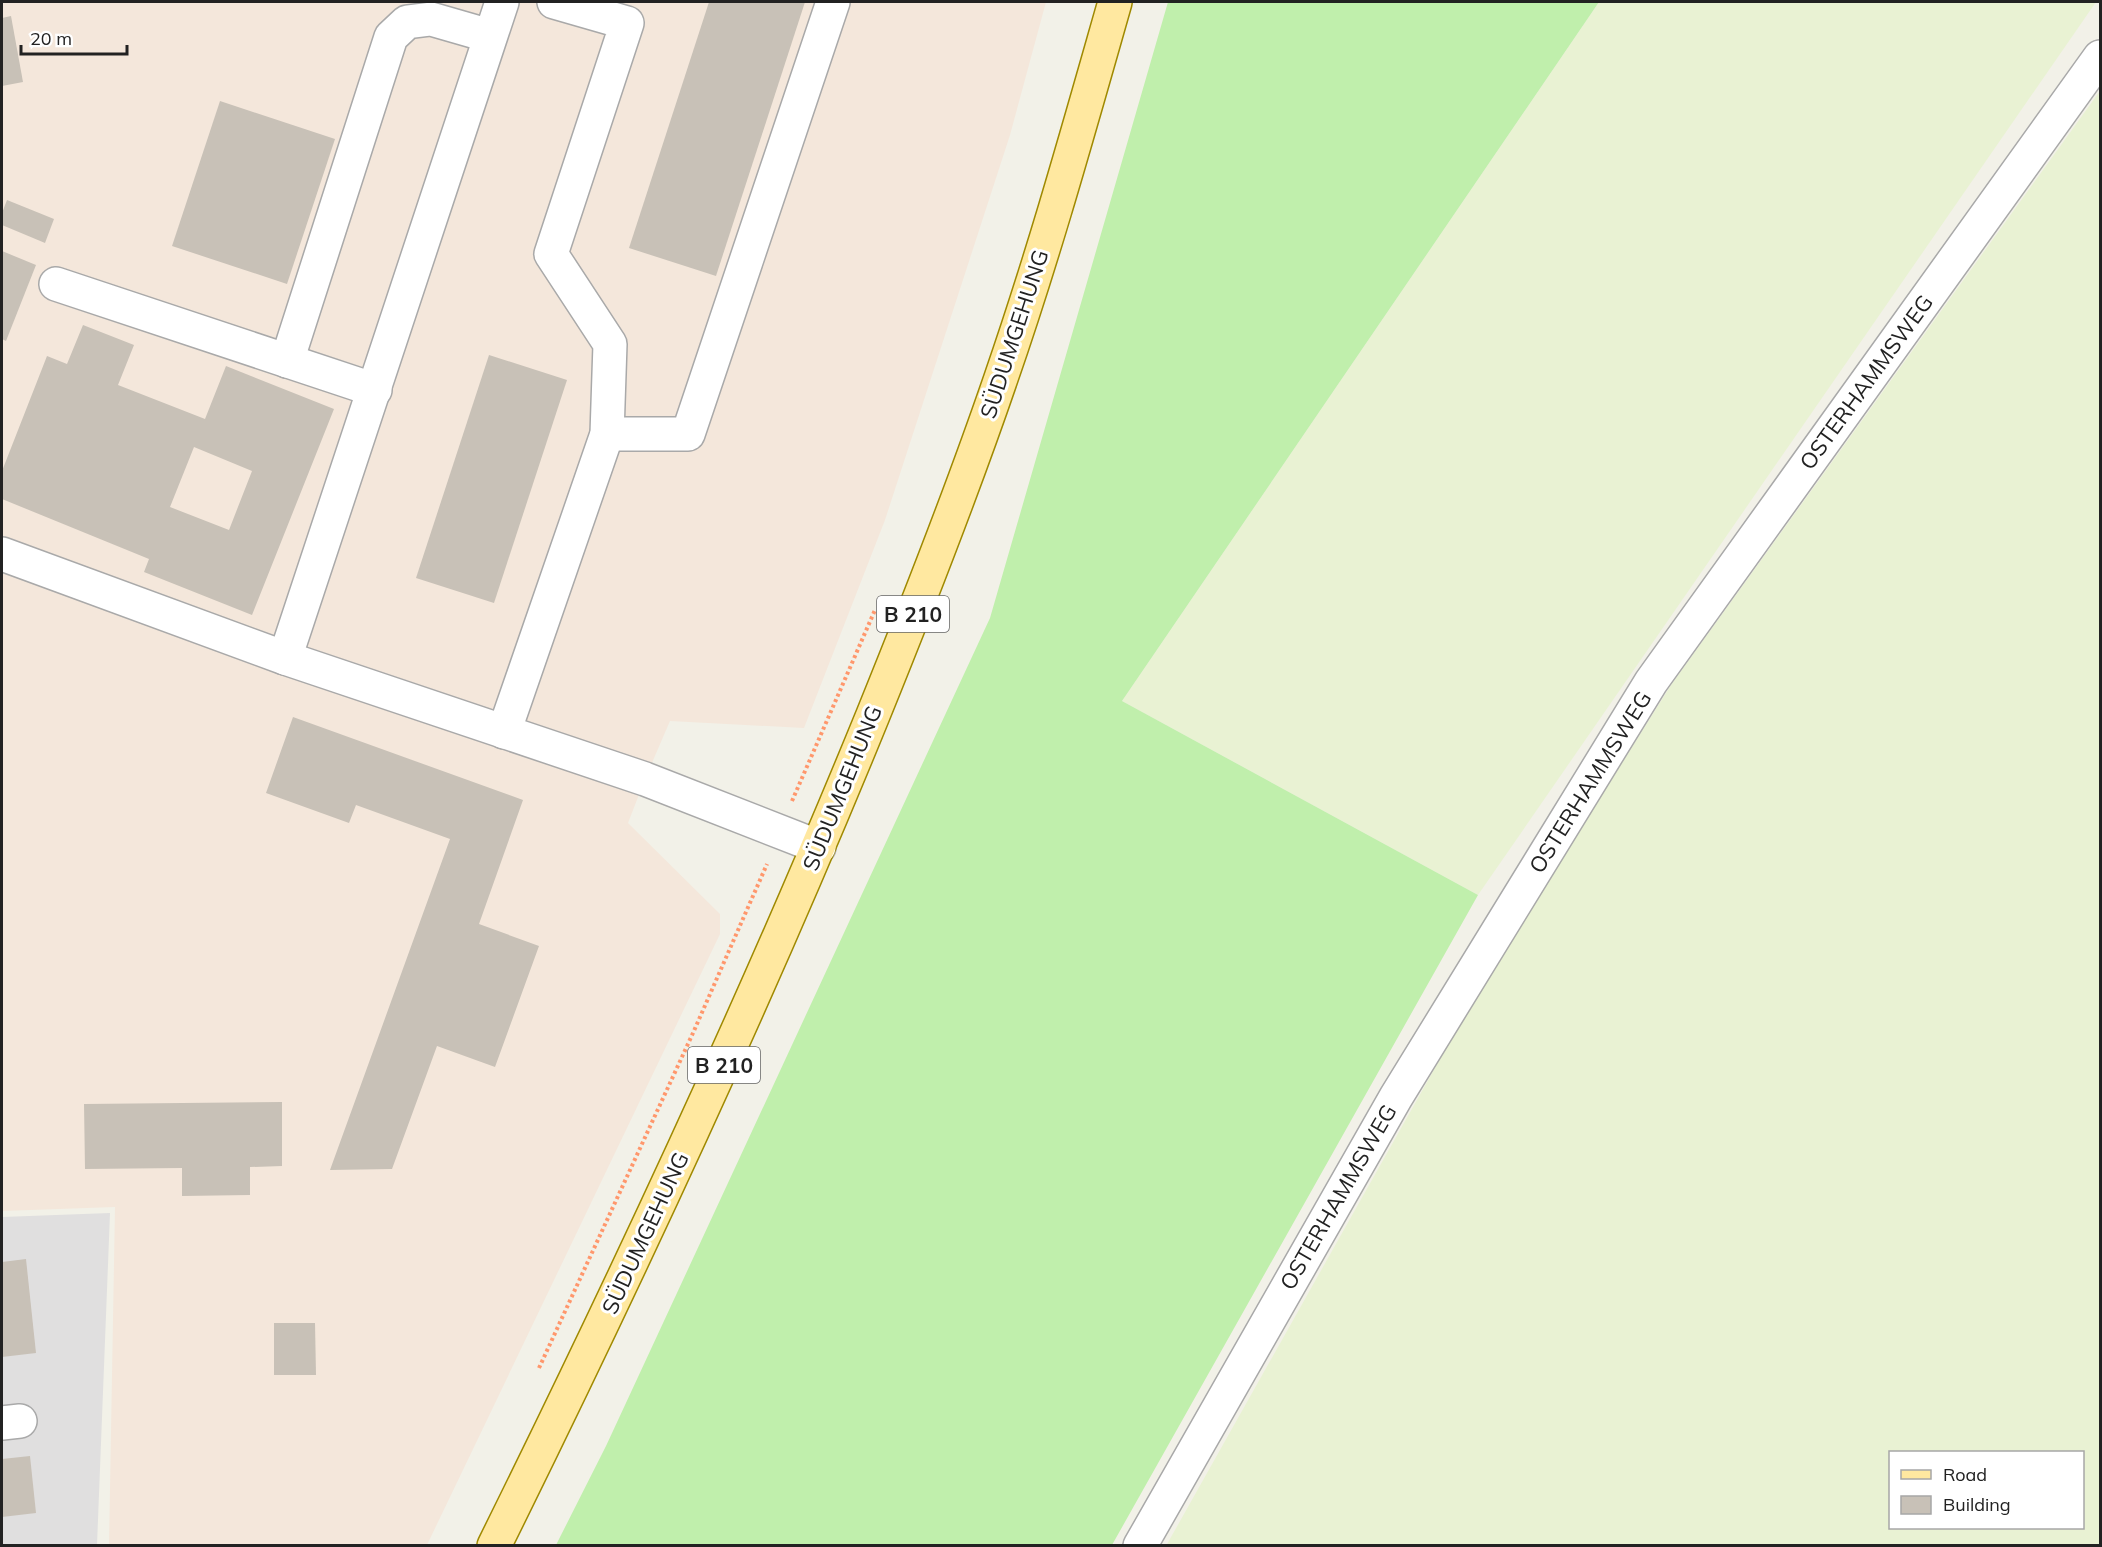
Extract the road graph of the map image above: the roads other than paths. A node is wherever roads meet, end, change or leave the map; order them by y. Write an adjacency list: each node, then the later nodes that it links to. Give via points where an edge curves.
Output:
1 (502, 2): 6 (lane)
2 (554, 2): 5 (lane)
3 (833, 2): 11 (lane, via 688,434)
4 (1115, 2): 15 (main road, SÜDUMGEHUNG / B 210, via 1061,192 1001,379 910,622)
5 (633, 12): 11 (lane, via 551,254 610,344)
6 (490, 36): 9 (lane, via 431,19 407,22 391,37); 10 (lane)
7 (2100, 57): 17 (lane, OSTERHAMMSWEG, via 1651,682 1396,1097)
8 (56, 284): 9 (lane)
9 (287, 361): 10 (lane)
10 (375, 390): 13 (lane)
11 (607, 434): 14 (lane)
12 (2, 554): 13 (lane)
13 (285, 658): 14 (lane)
14 (504, 732): 15 (lane, via 645,779)
15 (819, 848): 16 (main road, SÜDUMGEHUNG / B 210, via 716,1082)
16 (494, 1545)
17 (1140, 1545)

